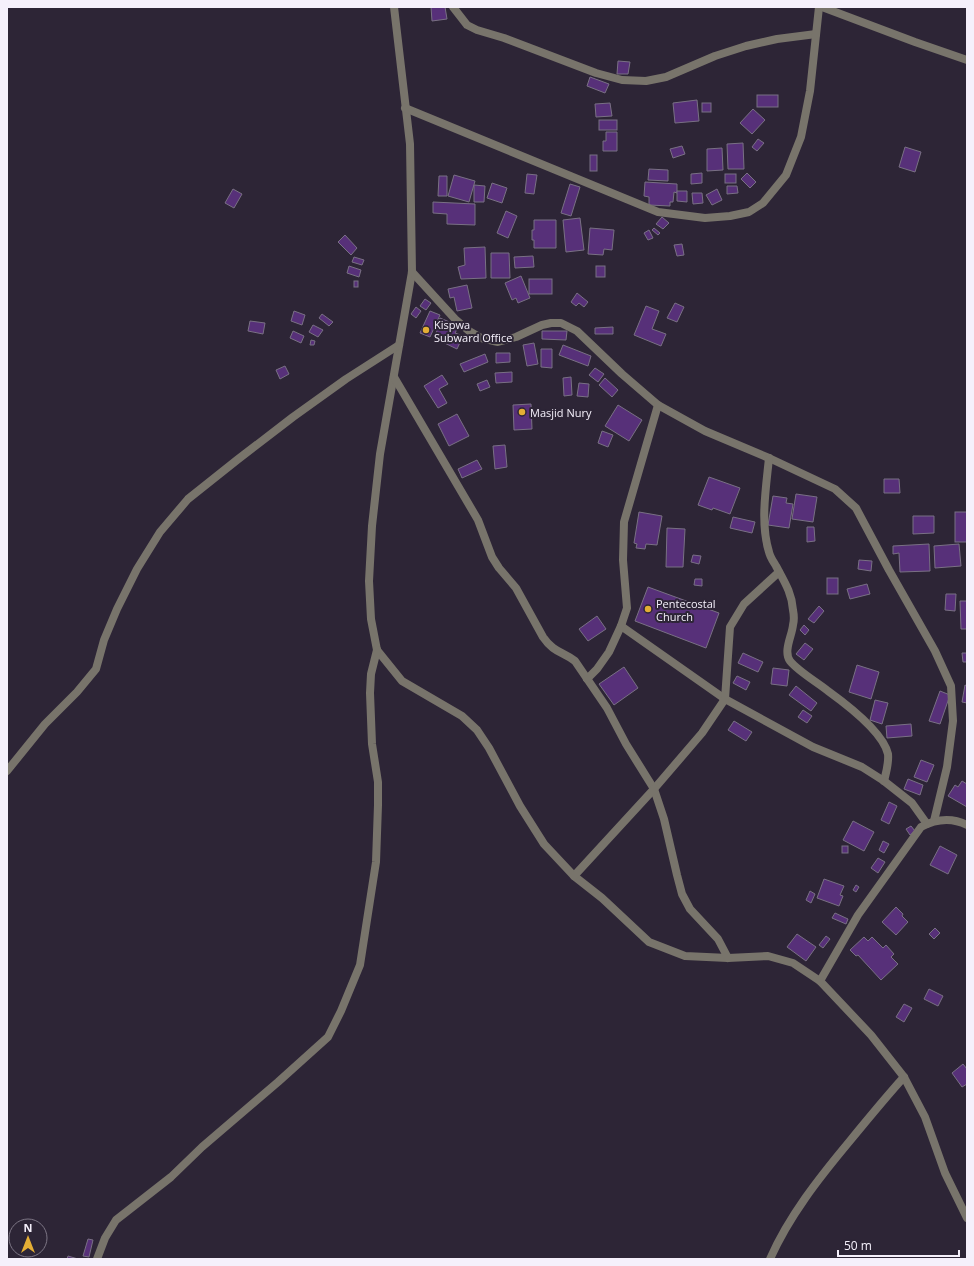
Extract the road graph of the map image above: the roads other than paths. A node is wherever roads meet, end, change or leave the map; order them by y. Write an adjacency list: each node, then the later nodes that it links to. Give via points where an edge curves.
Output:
1 (394, 7): 7 (street)
2 (453, 7): 5 (street, via 477,30 622,80 646,81 666,77 746,46)
3 (819, 7): 5 (street)
4 (822, 7): 6 (street)
5 (816, 34): 7 (street, via 802,137 786,175 763,203 749,212 730,216 705,218 658,212)
6 (967, 60)
7 (405, 108): 8 (street, via 410,144)
8 (412, 272): 9 (street); 11 (street, via 468,332 498,342 516,337 542,324 561,324 577,332)
9 (399, 345): 10 (street); 18 (street, via 293,417 188,499 160,532 138,569 117,608 96,669 44,724)
10 (394, 377): 15 (street, via 380,454 372,526 369,581 371,619); 16 (street, via 478,520 492,557 516,588 548,645 575,661)
11 (658, 405): 12 (street, via 705,431); 14 (street, via 624,522 623,560 627,608)
12 (769, 458): 13 (street, via 764,503 766,534 769,553); 21 (street, via 835,489 856,508 935,651 951,686 953,721 947,767)
13 (779, 572): 17 (street, via 744,604 730,627); 19 (street, via 791,596 794,612 788,645 790,660 860,717 878,735 888,754)
14 (621, 626): 16 (street, via 609,652); 17 (street)
15 (378, 650): 23 (street, via 402,681 462,716 477,730 544,844); 28 (street, via 371,674 370,693 372,744 378,782 376,862 360,965 341,1011 328,1037 202,1146 171,1177 116,1220 105,1238)
16 (587, 679): 20 (street)
17 (725, 698): 19 (street, via 813,747 862,768); 20 (street, via 702,733)
18 (7, 770)
19 (884, 781): 21 (street)
20 (654, 789): 23 (street); 24 (street, via 682,894 690,909 718,939)
21 (931, 822): 22 (street, via 948,819); 25 (street, via 921,827 858,915)
22 (967, 825)
23 (574, 876): 24 (street, via 649,942 685,956)
24 (728, 958): 25 (street, via 768,956 793,963)
25 (820, 981): 26 (street, via 871,1035)
26 (904, 1077): 27 (street, via 925,1117 945,1173); 29 (street, via 824,1172 780,1238)
27 (967, 1218)
28 (97, 1259)
29 (770, 1259)

